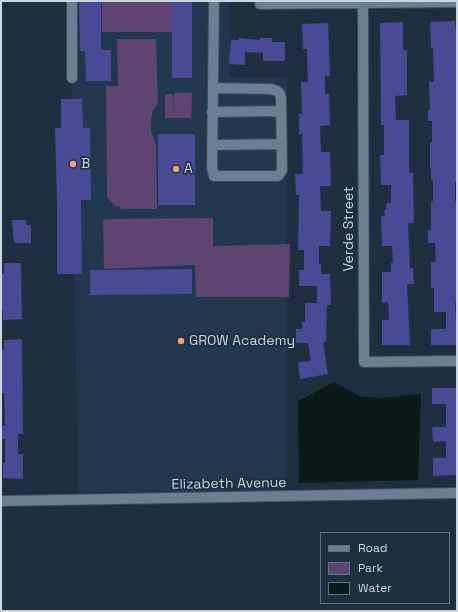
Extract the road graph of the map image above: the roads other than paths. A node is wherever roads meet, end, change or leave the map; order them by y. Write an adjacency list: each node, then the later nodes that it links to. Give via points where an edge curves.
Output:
1 (72, 1): 6 (street)
2 (214, 1): 7 (street)
3 (457, 2): 4 (street)
4 (363, 3): 5 (street); 12 (street, Verde Street, via 364,362)
5 (260, 4)
6 (72, 78)
7 (212, 88): 8 (street, via 274,90 280,94); 9 (street)
8 (281, 111): 9 (street); 10 (street)
9 (212, 112): 11 (street)
10 (282, 144): 11 (street); 11 (street, via 282,170 278,176 216,176 212,168)
11 (212, 145)
12 (457, 361)
13 (457, 493): 14 (street, Elizabeth Avenue)
14 (1, 501)

